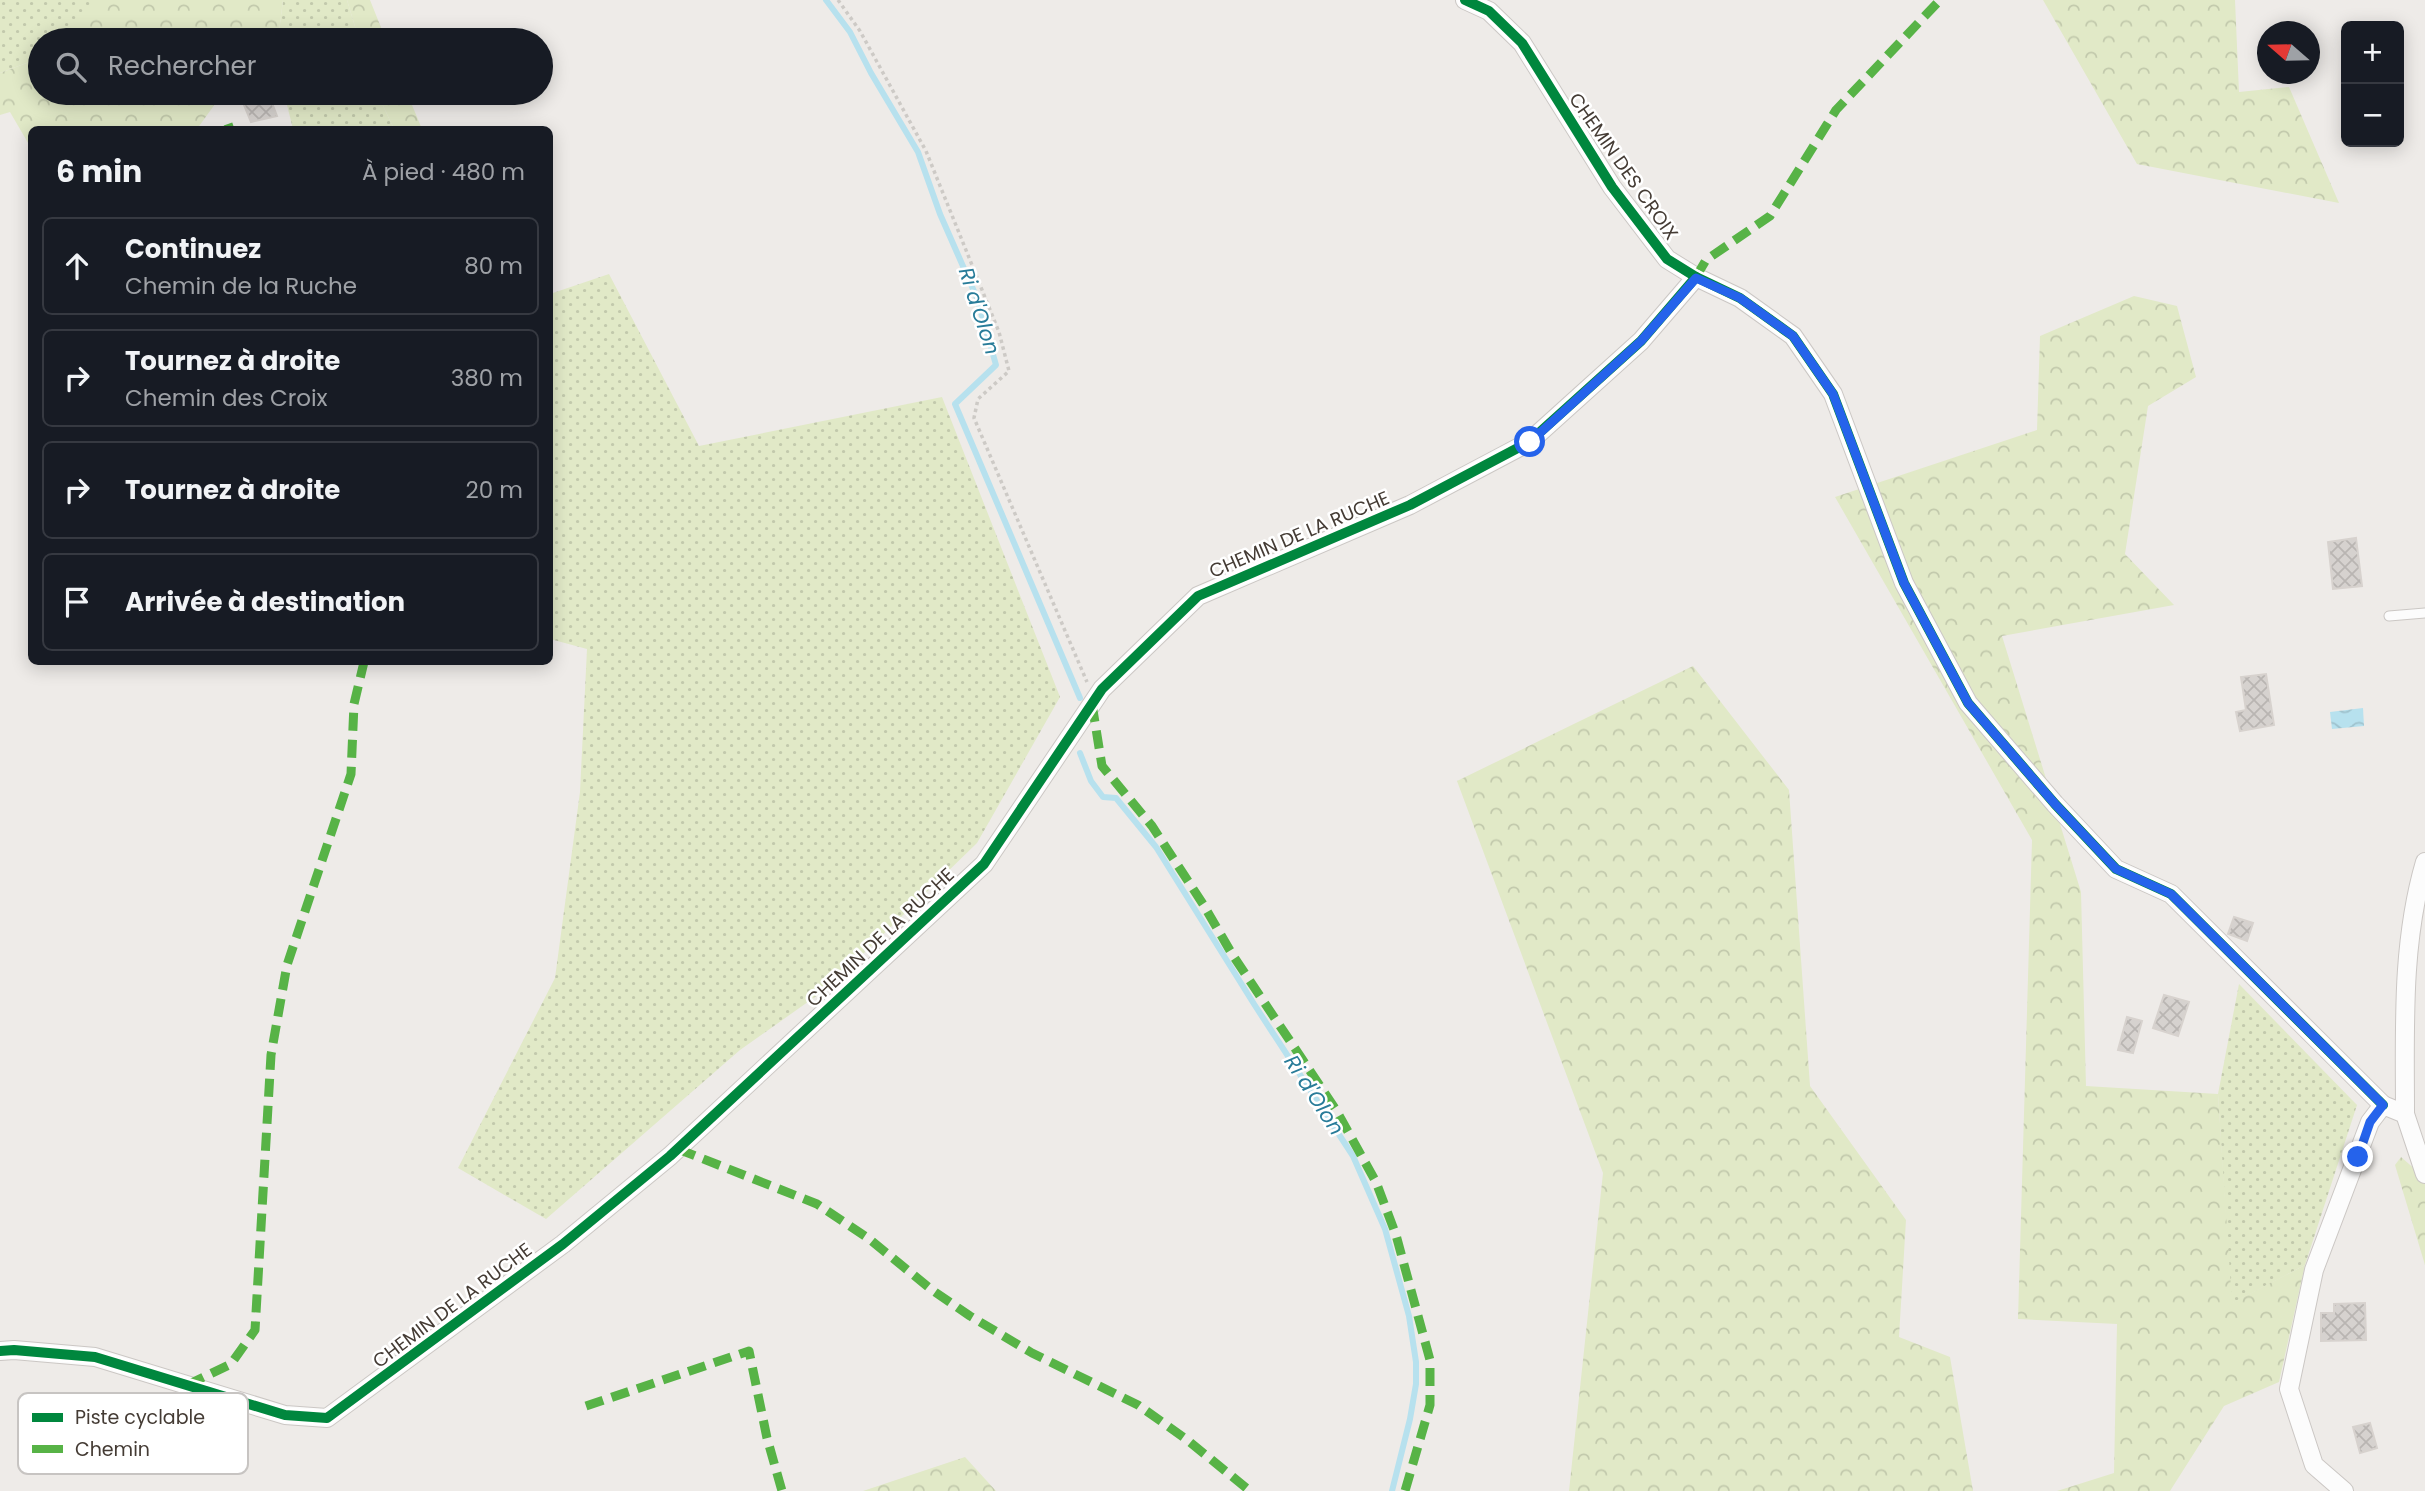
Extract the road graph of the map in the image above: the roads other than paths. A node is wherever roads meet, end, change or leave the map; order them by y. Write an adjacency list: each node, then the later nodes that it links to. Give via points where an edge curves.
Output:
1 (1465, 0): 2 (street, CHEMIN DES CROIX, via 1489,10 1522,43 1612,187 1667,259)
2 (1696, 278): 6 (street, CHEMIN DES CROIX, via 1740,298 1793,336 1833,394 1904,583 1968,703 2116,869 2171,894); 11 (street, CHEMIN DE LA RUCHE, via 1641,341 1530,442 1410,505 1198,596 1102,689 984,864 670,1156 563,1244 327,1418 285,1415)
3 (2425, 613): 4 (lane)
4 (2389, 615)
5 (2425, 862): 7 (street, via 2415,898 2404,985)
6 (2383, 1105): 7 (street); 12 (street, via 2370,1122 2314,1270 2289,1389 2314,1465)
7 (2405, 1114): 8 (street)
8 (2425, 1174)
9 (0, 1351): 10 (street, CHEMIN DE LA RUCHE, via 95,1357)
10 (213, 1393)
11 (248, 1404)
12 (2343, 1491)

